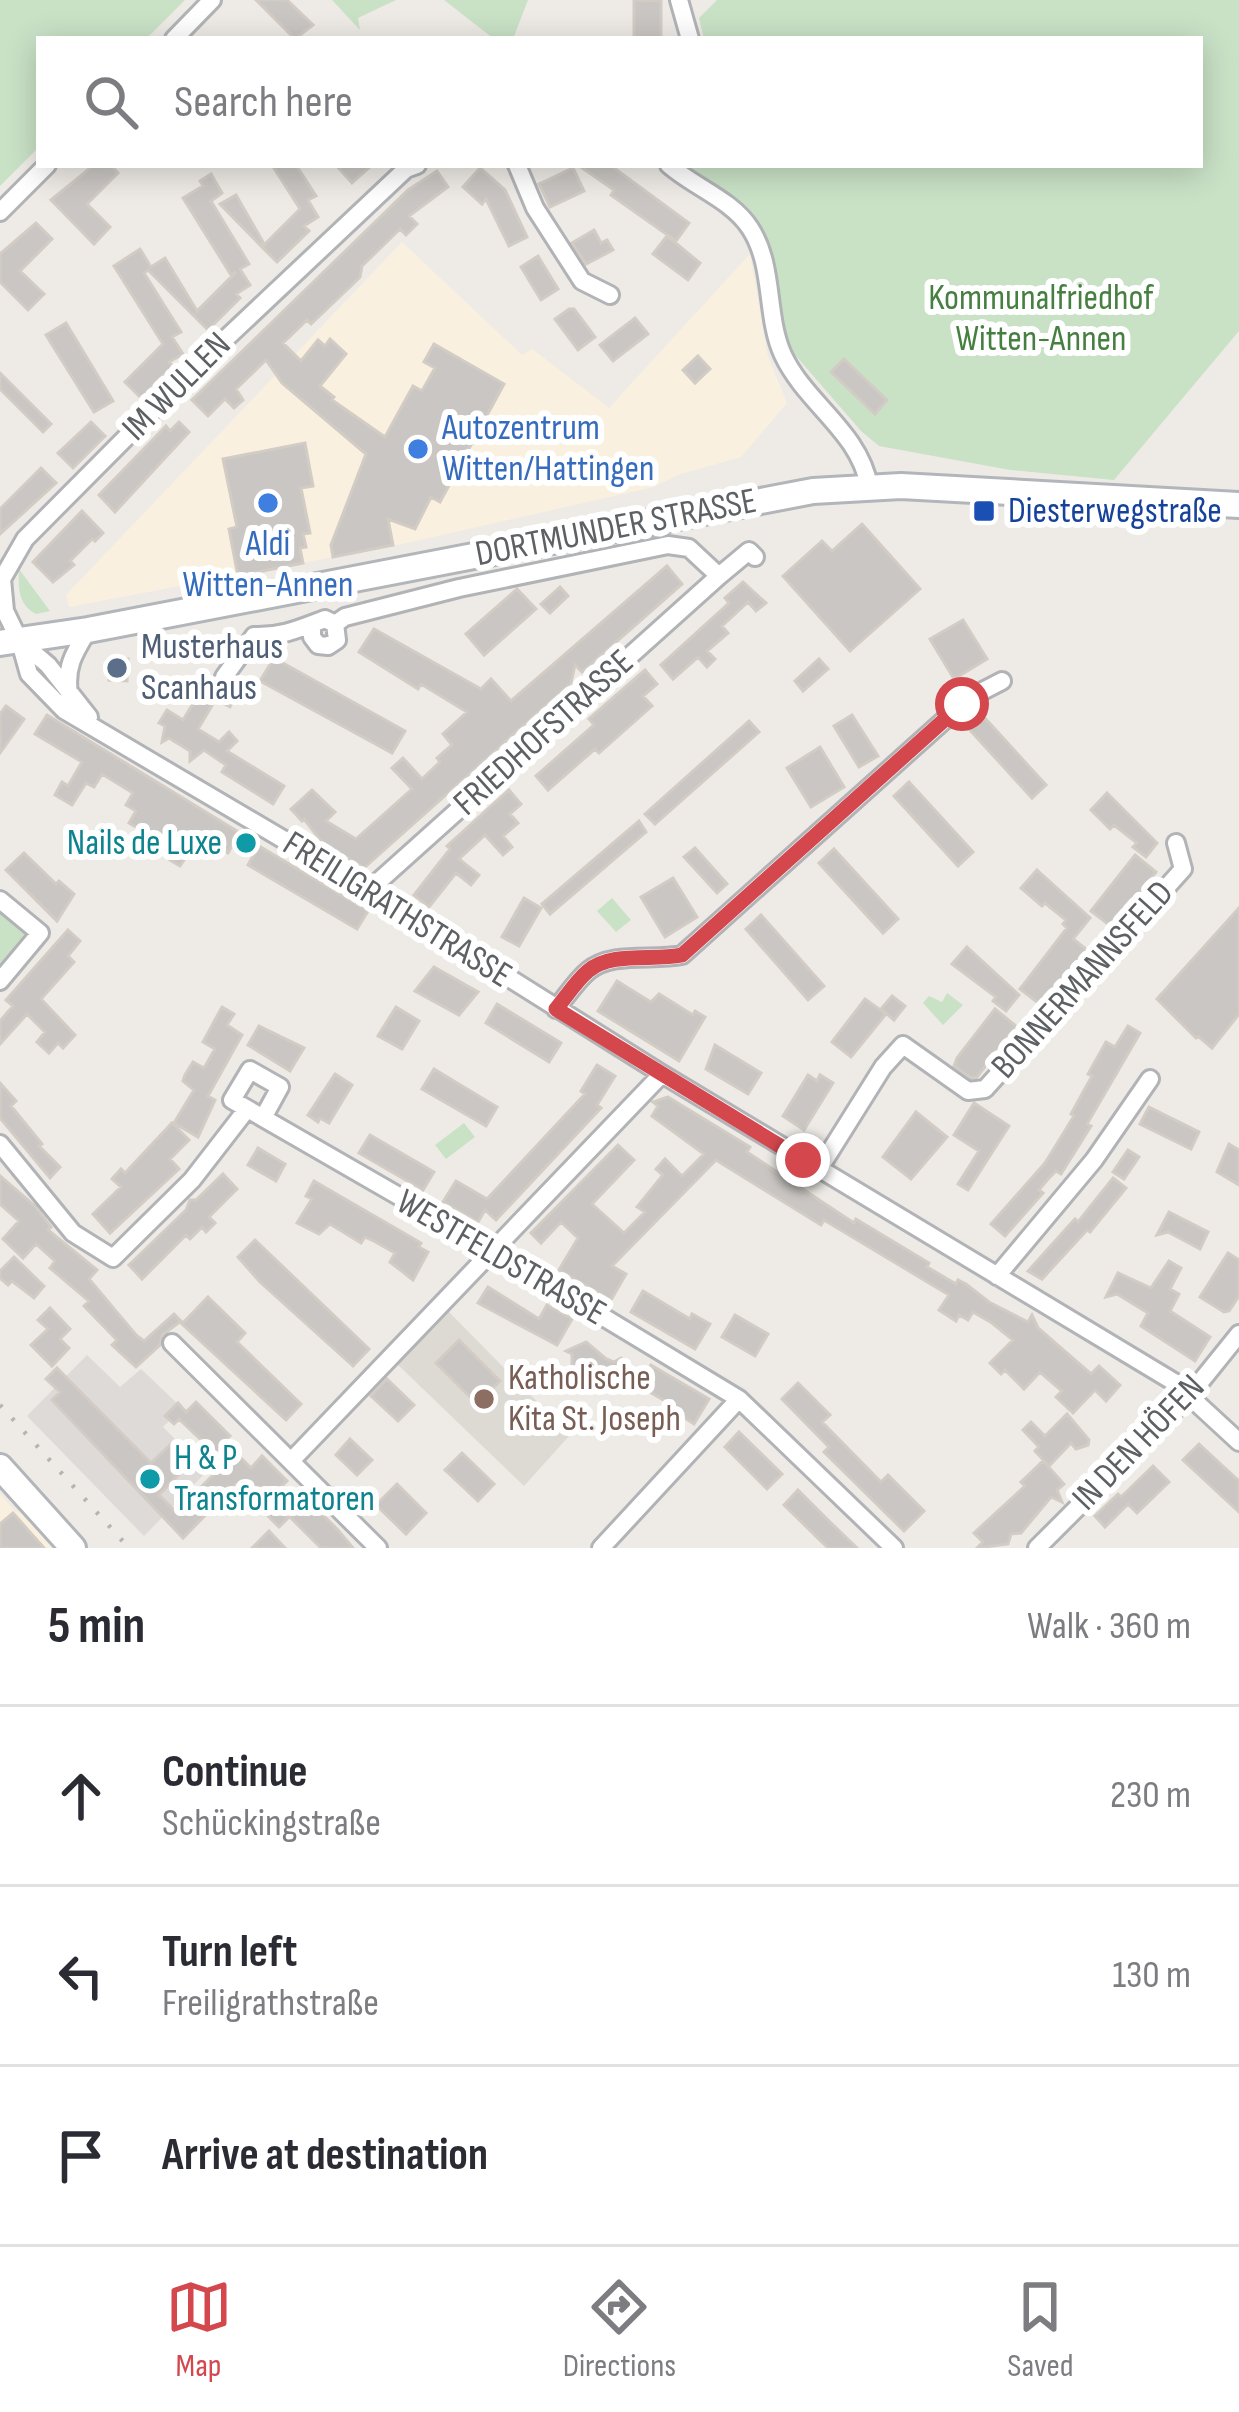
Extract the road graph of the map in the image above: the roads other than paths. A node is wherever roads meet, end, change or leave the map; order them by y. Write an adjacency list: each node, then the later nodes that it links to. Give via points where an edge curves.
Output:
1 (212, 0): 3 (street)
2 (679, 0): 4 (street)
3 (177, 36)
4 (689, 36)
5 (44, 168): 9 (street)
6 (413, 168): 16 (street, IM WULLEN, via 323,244 25,539 2,579)
7 (519, 168): 10 (street, via 581,281)
8 (673, 168): 11 (street, via 752,230 779,348 794,377 857,448)
9 (0, 212)
10 (610, 295)
11 (869, 487): 12 (main road, DORTMUNDER STRASSE); 15 (main road, DORTMUNDER STRASSE, via 718,508)
12 (1239, 506)
13 (755, 557): 14 (street, FRIEDHOFSTRASSE, via 749,551)
14 (719, 576): 17 (street, via 689,548 668,544 345,617 328,646 314,642 312,627 254,635); 22 (street, FRIEDHOFSTRASSE)
15 (88, 630): 16 (main road, DORTMUNDER STRASSE); 19 (street, via 70,660)
16 (10, 642): 19 (street, FREILIGRATHSTRASSE, via 48,665); 20 (street, FREILIGRATHSTRASSE, via 47,695)
17 (224, 677)
18 (1002, 681): 25 (street, via 969,698 682,955 614,959 589,970)
19 (69, 695): 20 (street, FREILIGRATHSTRASSE)
20 (98, 727): 22 (street, FREILIGRATHSTRASSE)
21 (1176, 844): 29 (street, BONNERMANNSFELD, via 1183,869 985,1089 968,1091 903,1046)
22 (369, 890): 25 (street, FREILIGRATHSTRASSE)
23 (0, 900): 24 (street, via 40,933)
24 (0, 981)
25 (556, 1009): 26 (street, FREILIGRATHSTRASSE)
26 (662, 1074): 29 (street, FREILIGRATHSTRASSE); 30 (street)
27 (1150, 1079): 31 (street)
28 (0, 1144): 30 (street, WESTFELDSTRASSE, via 74,1233 113,1258 255,1113)
29 (819, 1169): 31 (street, FREILIGRATHSTRASSE)
30 (494, 1251): 35 (street, WESTFELDSTRASSE); 37 (street)
31 (997, 1276): 34 (street, FREILIGRATHSTRASSE)
32 (1239, 1334): 34 (street, IN DEN HÖFEN)
33 (172, 1343): 37 (street)
34 (1189, 1396): 36 (street, FREILIGRATHSTRASSE); 43 (street, IN DEN HÖFEN)
35 (740, 1400): 41 (street); 42 (street, WESTFELDSTRASSE)
36 (1239, 1442)
37 (291, 1461): 40 (street)
38 (0, 1467): 39 (main road)
39 (73, 1548)
40 (378, 1548)
41 (601, 1548)
42 (894, 1548)
43 (1037, 1548)

